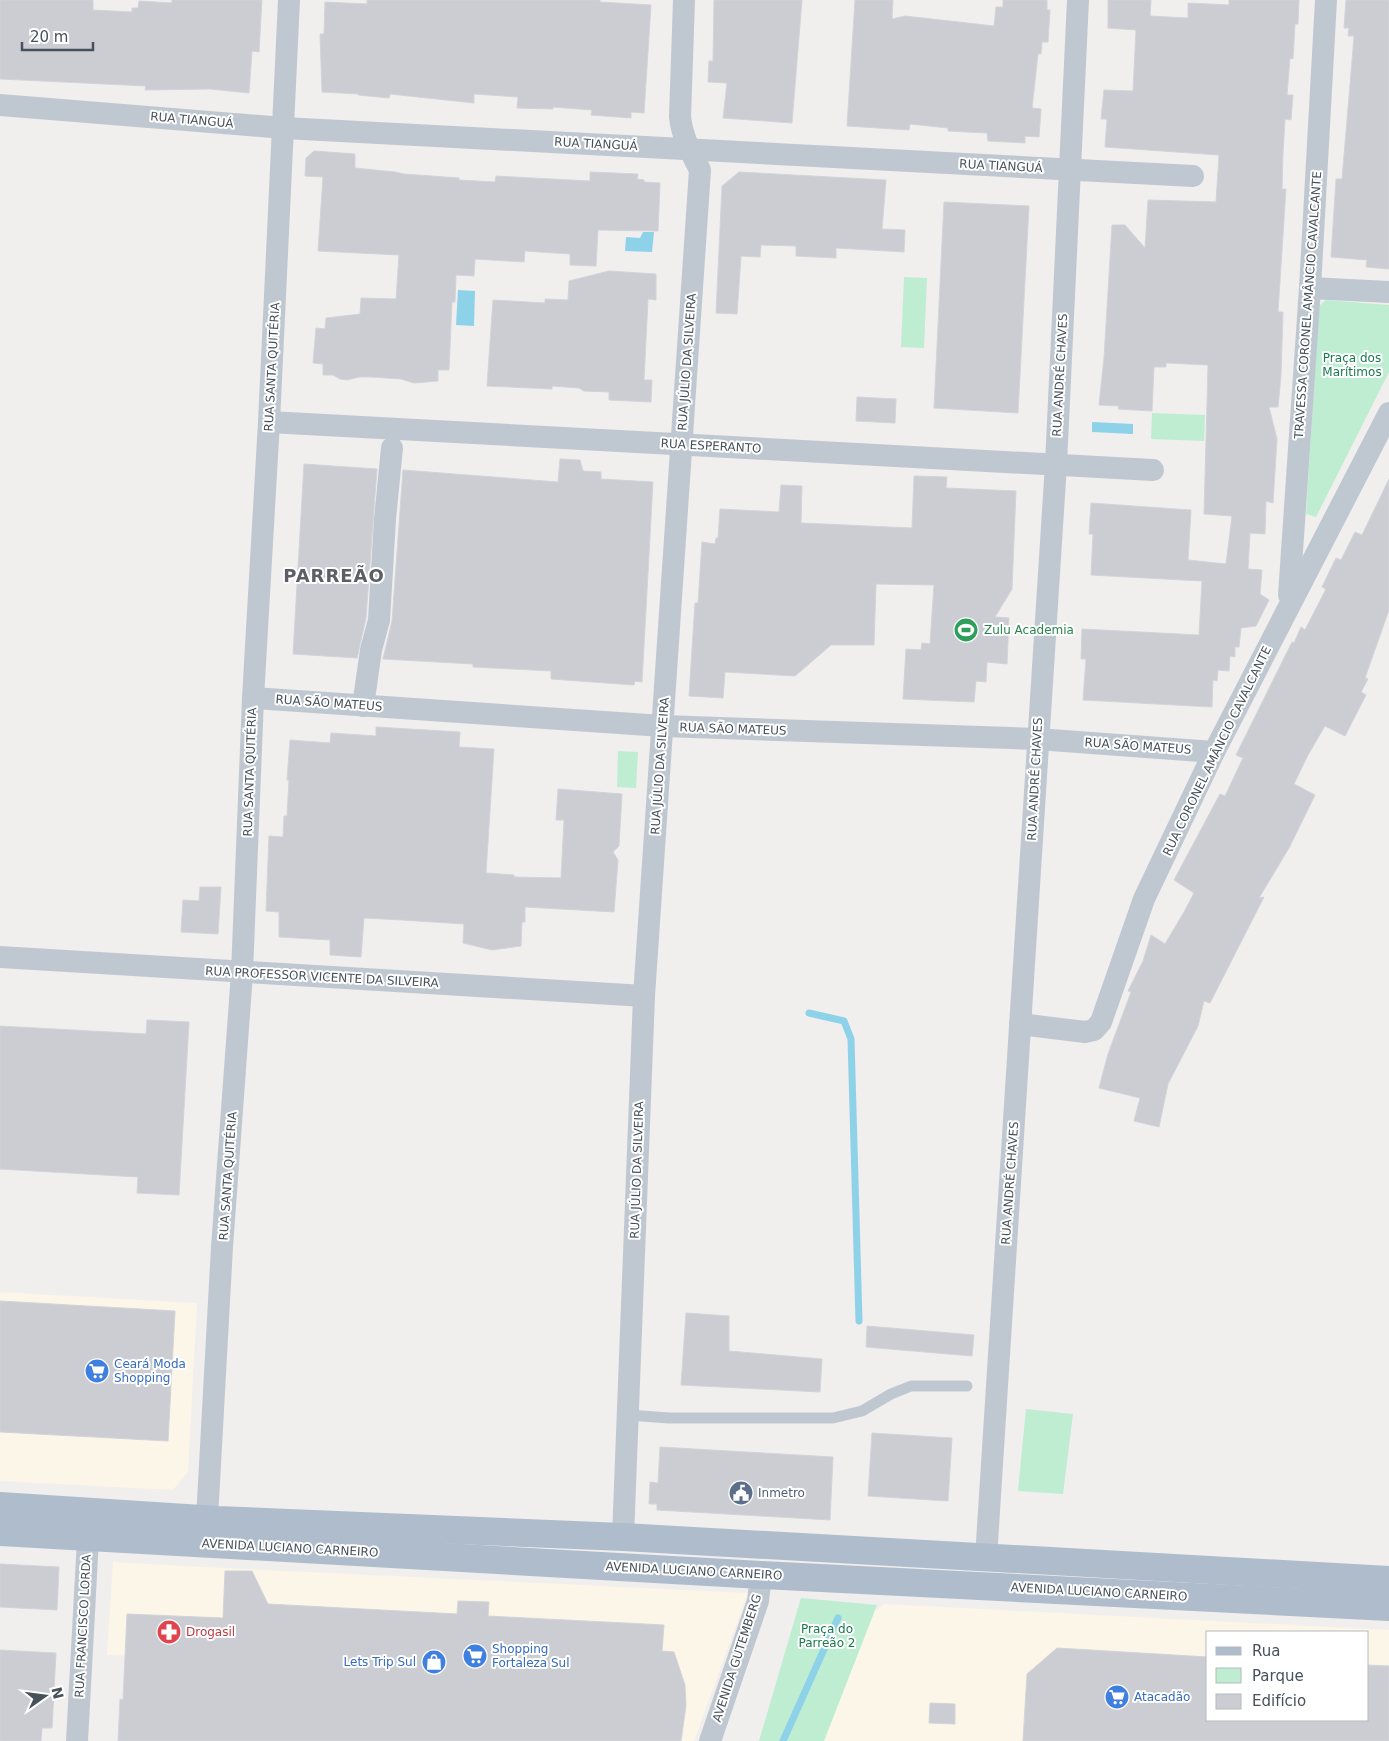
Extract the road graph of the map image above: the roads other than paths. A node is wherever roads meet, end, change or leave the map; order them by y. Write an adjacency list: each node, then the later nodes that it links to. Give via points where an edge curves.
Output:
1 (289, 0): 6 (street, RUA SANTA QUITÉRIA)
2 (684, 0): 7 (street, RUA JÚLIO DA SILVEIRA, via 680,118)
3 (1078, 0): 8 (street, RUA ANDRÉ CHAVES)
4 (1326, 0): 10 (street, TRAVESSA CORONEL AMÂNCIO CAVALCANTE)
5 (0, 105): 6 (street, RUA TIANGUÁ)
6 (284, 128): 7 (street, RUA TIANGUÁ); 13 (street, RUA SANTA QUITÉRIA)
7 (688, 148): 8 (street, RUA TIANGUÁ); 14 (street, RUA JÚLIO DA SILVEIRA, via 700,170)
8 (1071, 169): 9 (street, RUA TIANGUÁ); 16 (street, RUA ANDRÉ CHAVES)
9 (1193, 176)
10 (1310, 288): 11 (street); 18 (street, TRAVESSA CORONEL AMÂNCIO CAVALCANTE)
11 (1389, 292)
12 (1389, 412): 18 (street, RUA CORONEL AMÂNCIO CAVALCANTE)
13 (269, 422): 14 (street, RUA ESPERANTO); 19 (street, RUA SANTA QUITÉRIA)
14 (682, 445): 16 (street, RUA ESPERANTO); 21 (street, RUA JÚLIO DA SILVEIRA)
15 (392, 448): 20 (street, via 379,620)
16 (1056, 464): 17 (street, RUA ESPERANTO); 22 (street, RUA ANDRÉ CHAVES)
17 (1153, 470)
18 (1288, 609): 23 (street, RUA CORONEL AMÂNCIO CAVALCANTE)
19 (253, 698): 20 (street, RUA SÃO MATEUS); 25 (street, RUA SANTA QUITÉRIA)
20 (363, 706): 21 (street, RUA SÃO MATEUS)
21 (663, 726): 22 (street, RUA SÃO MATEUS); 26 (street, RUA JÚLIO DA SILVEIRA)
22 (1037, 739): 23 (street, RUA SÃO MATEUS); 27 (street, RUA ANDRÉ CHAVES)
23 (1214, 752): 27 (street, RUA CORONEL AMÂNCIO CAVALCANTE, via 1144,899 1101,1022 1094,1030 1085,1032)
24 (0, 957): 25 (street, RUA PROFESSOR VICENTE DA SILVEIRA)
25 (242, 973): 26 (street, RUA PROFESSOR VICENTE DA SILVEIRA); 32 (street, RUA SANTA QUITÉRIA)
26 (644, 996): 29 (street, RUA JÚLIO DA SILVEIRA)
27 (1020, 1024): 35 (street, RUA ANDRÉ CHAVES)
28 (967, 1386): 29 (lane, via 910,1386 862,1411 833,1418)
29 (628, 1415): 34 (street, RUA JÚLIO DA SILVEIRA)
30 (0, 1506): 31 (main road, AVENIDA LUCIANO CARNEIRO)
31 (89, 1524): 32 (main road, AVENIDA LUCIANO CARNEIRO); 33 (main road, AVENIDA LUCIANO CARNEIRO); 39 (street, RUA FRANCISCO LORDA)
32 (206, 1531): 34 (main road, AVENIDA LUCIANO CARNEIRO); 36 (main road, AVENIDA LUCIANO CARNEIRO)
33 (0, 1532)
34 (624, 1536): 35 (main road, AVENIDA LUCIANO CARNEIRO)
35 (986, 1558): 37 (main road, AVENIDA LUCIANO CARNEIRO)
36 (761, 1575): 38 (main road, AVENIDA LUCIANO CARNEIRO); 40 (street, AVENIDA GUTEMBERG, via 758,1601)
37 (1389, 1580)
38 (1389, 1607)
39 (77, 1741)
40 (710, 1741)

